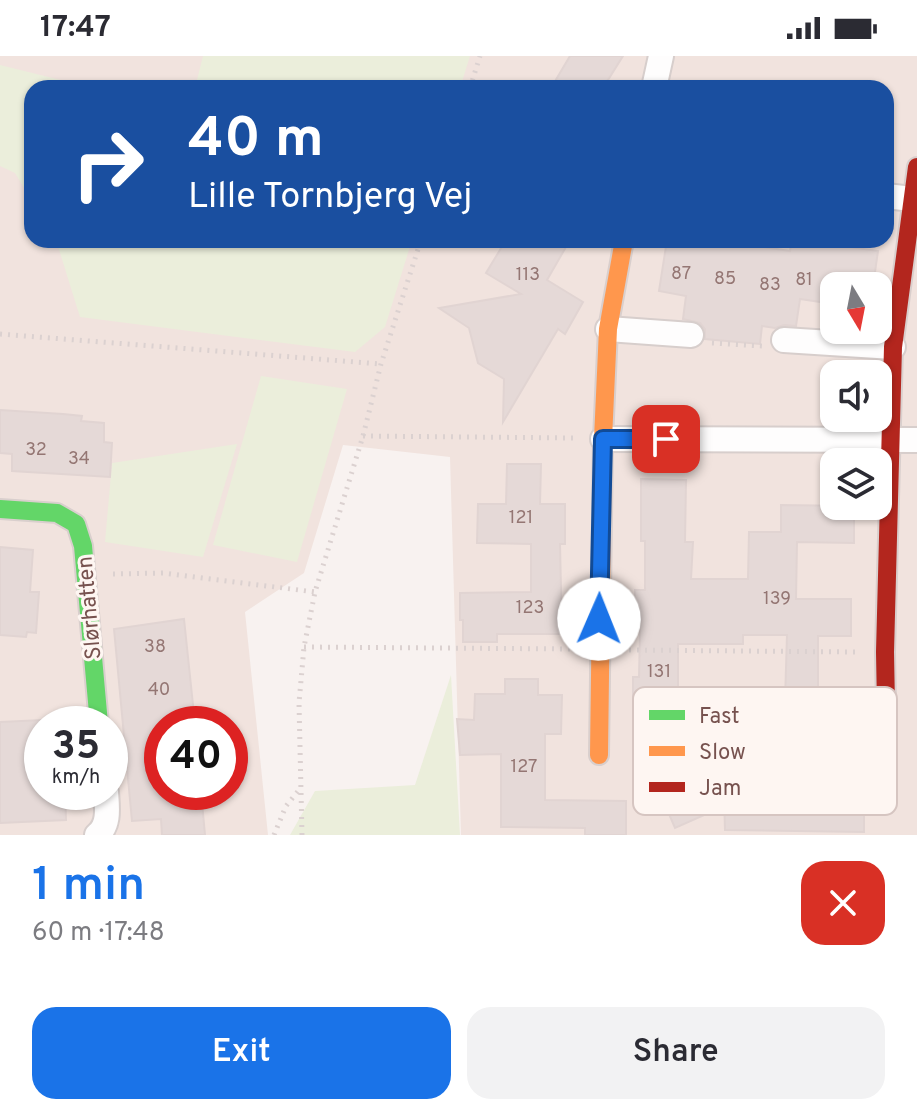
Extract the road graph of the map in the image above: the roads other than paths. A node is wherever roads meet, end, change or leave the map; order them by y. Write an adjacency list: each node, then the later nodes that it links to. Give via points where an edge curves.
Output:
1 (661, 56): 2 (street)
2 (656, 80)
3 (917, 167): 5 (street)
4 (894, 197): 5 (street)
5 (912, 199): 10 (street)
6 (623, 248): 7 (street)
7 (608, 329): 8 (street); 11 (street)
8 (691, 335)
9 (784, 340): 10 (street)
10 (893, 347): 12 (street)
11 (603, 439): 12 (street); 17 (street)
12 (889, 440): 13 (street); 15 (street)
13 (917, 440)
14 (0, 509): 16 (street, Slørhatten, via 57,513 76,524 83,546)
15 (886, 687)
16 (97, 706)
17 (599, 755)
18 (108, 810): 19 (street)
19 (97, 835)

